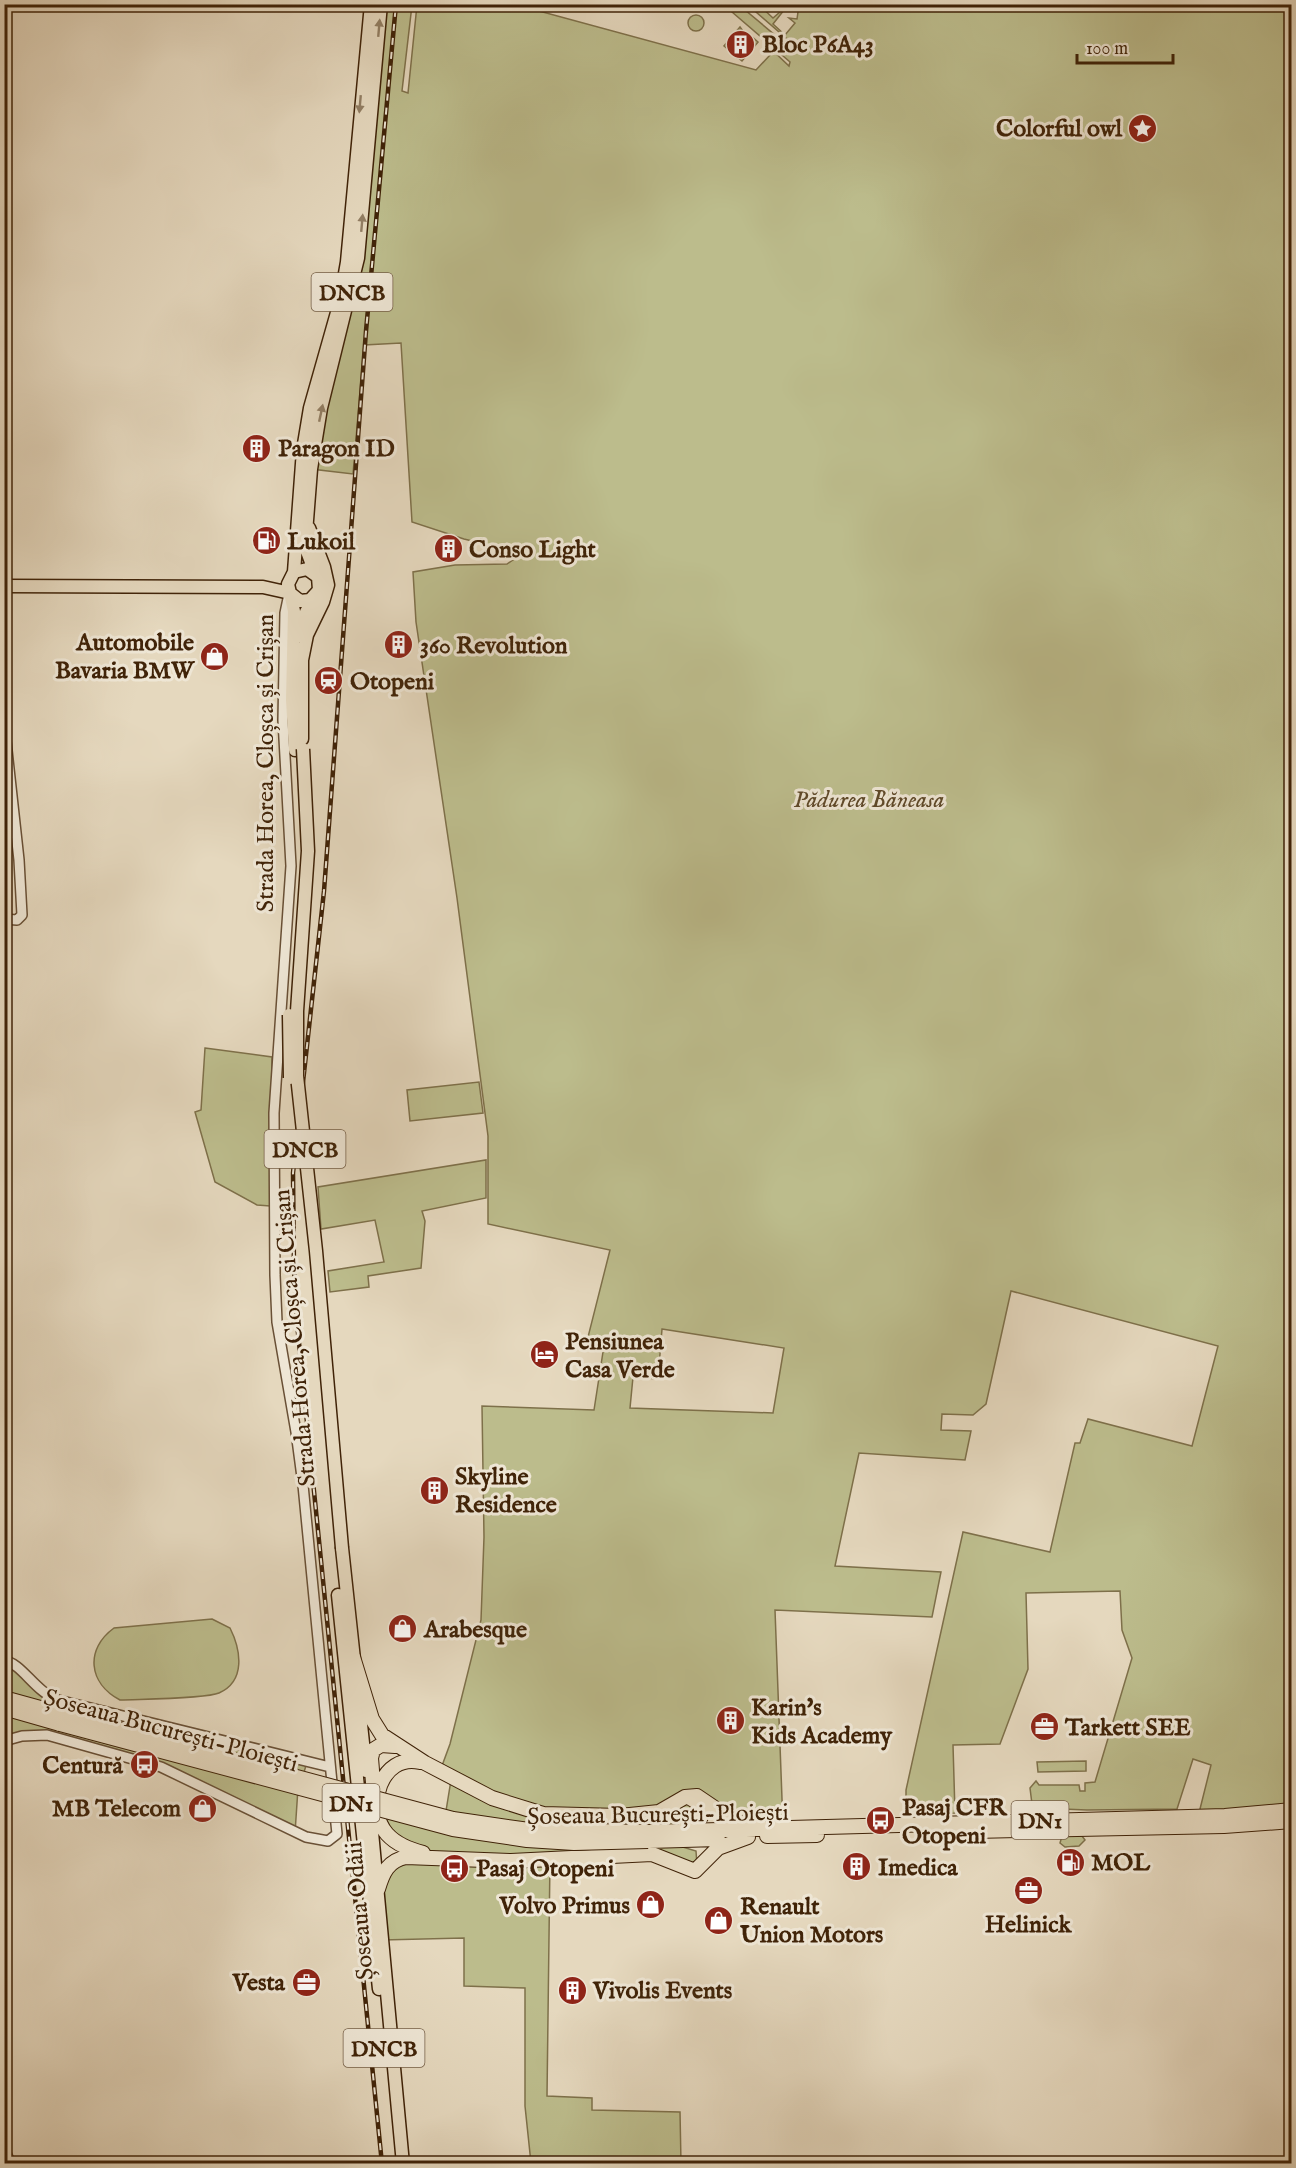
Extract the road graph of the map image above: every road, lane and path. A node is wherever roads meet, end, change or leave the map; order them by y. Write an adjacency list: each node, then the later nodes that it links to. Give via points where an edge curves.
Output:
1 (371, 4): 5 (main road, DNCB, one-way to 5, via 347,262 340,302 310,408)
2 (381, 4): 3 (main road, DNCB, one-way to 2, via 321,408 358,258)
3 (309, 495): 4 (main road, DNCB, via 305,546); 10 (main road, via 310,536 328,585 307,636)
4 (315, 573): 5 (main road, via 303,569); 9 (main road, DNCB, via 320,585)
5 (292, 574): 7 (main road); 8 (main road, DNCB)
6 (4, 586): 7 (main road)
7 (263, 587): 8 (main road)
8 (290, 593): 9 (main road, via 300,601); 12 (main road, Strada Horea, Cloșca și Crișan / DNCB, via 294,611 292,700); 28 (street, Strada Horea, Cloșca și Crișan, via 285,612 283,687 291,849 274,1113 275,1275 277,1322 303,1485)
9 (314, 598): 10 (main road, Strada Horea, Cloșca și Crișan / DNCB, via 304,619)
10 (302, 660): 12 (main road, Strada Horea, Cloșca și Crișan / DNCB)
11 (4, 723): 13 (street, via 22,915 16,920)
12 (299, 750): 14 (main road, Strada Horea, Cloșca și Crișan / DNCB, bridge, via 301,864 288,1054)
13 (4, 920)
14 (338, 1548): 15 (main road, Strada Horea, Cloșca și Crișan / DNCB); 24 (main road, Strada Horea, Cloșca și Crișan / DNCB)
15 (349, 1619): 16 (main road, Șoseaua Odăii / DNCB)
16 (353, 1657): 24 (main road, Șoseaua Odăii / DNCB); 25 (highway, via 375,1725)
17 (4, 1661): 28 (street, via 15,1664 36,1688 58,1700)
18 (4, 1692): 21 (highway)
19 (4, 1698): 21 (highway, Șoseaua București-Ploiești / DN1)
20 (4, 1708): 21 (highway, Șoseaua București-Ploiești / DN1)
21 (33, 1711): 22 (highway); 34 (highway, Șoseaua București-Ploiești / DN1, bridge, via 453,1819 529,1830)
22 (4, 1717)
23 (4, 1741): 28 (street, Strada Horea, Cloșca și Crișan, via 32,1734 47,1735 161,1767 295,1833 320,1841 332,1840 338,1829)
24 (358, 1746): 29 (highway); 37 (main road, Șoseaua Odăii / DNCB); 40 (main road, Șoseaua Odăii / DNCB)
25 (393, 1746): 26 (highway); 27 (highway, via 379,1750 376,1762 383,1767); 29 (highway, via 381,1745 373,1750)
26 (425, 1763): 27 (highway); 30 (highway, via 492,1798 555,1816 644,1815 664,1810)
27 (397, 1765): 29 (highway)
28 (330, 1767)
29 (375, 1784): 35 (highway, via 378,1819 387,1834)
30 (685, 1797): 33 (highway, via 701,1797); 34 (highway, via 700,1804 701,1818)
31 (1292, 1810): 33 (highway, Șoseaua București-Ploiești / DN1)
32 (1292, 1821): 33 (highway, Șoseaua București-Ploiești / DN1, via 1224,1826)
33 (749, 1832): 34 (highway, Șoseaua București-Ploiești / DN1); 36 (highway, via 718,1848 699,1869)
34 (663, 1836): 36 (highway, via 696,1851 698,1862)
35 (426, 1856): 36 (highway, via 511,1861 652,1854); 37 (highway, via 400,1858 389,1865)
36 (689, 1870)
37 (378, 1889): 41 (main road, Șoseaua Odăii / DNCB)
38 (4, 2149): 39 (street)
39 (11, 2163)
40 (395, 2163)
41 (404, 2163)

